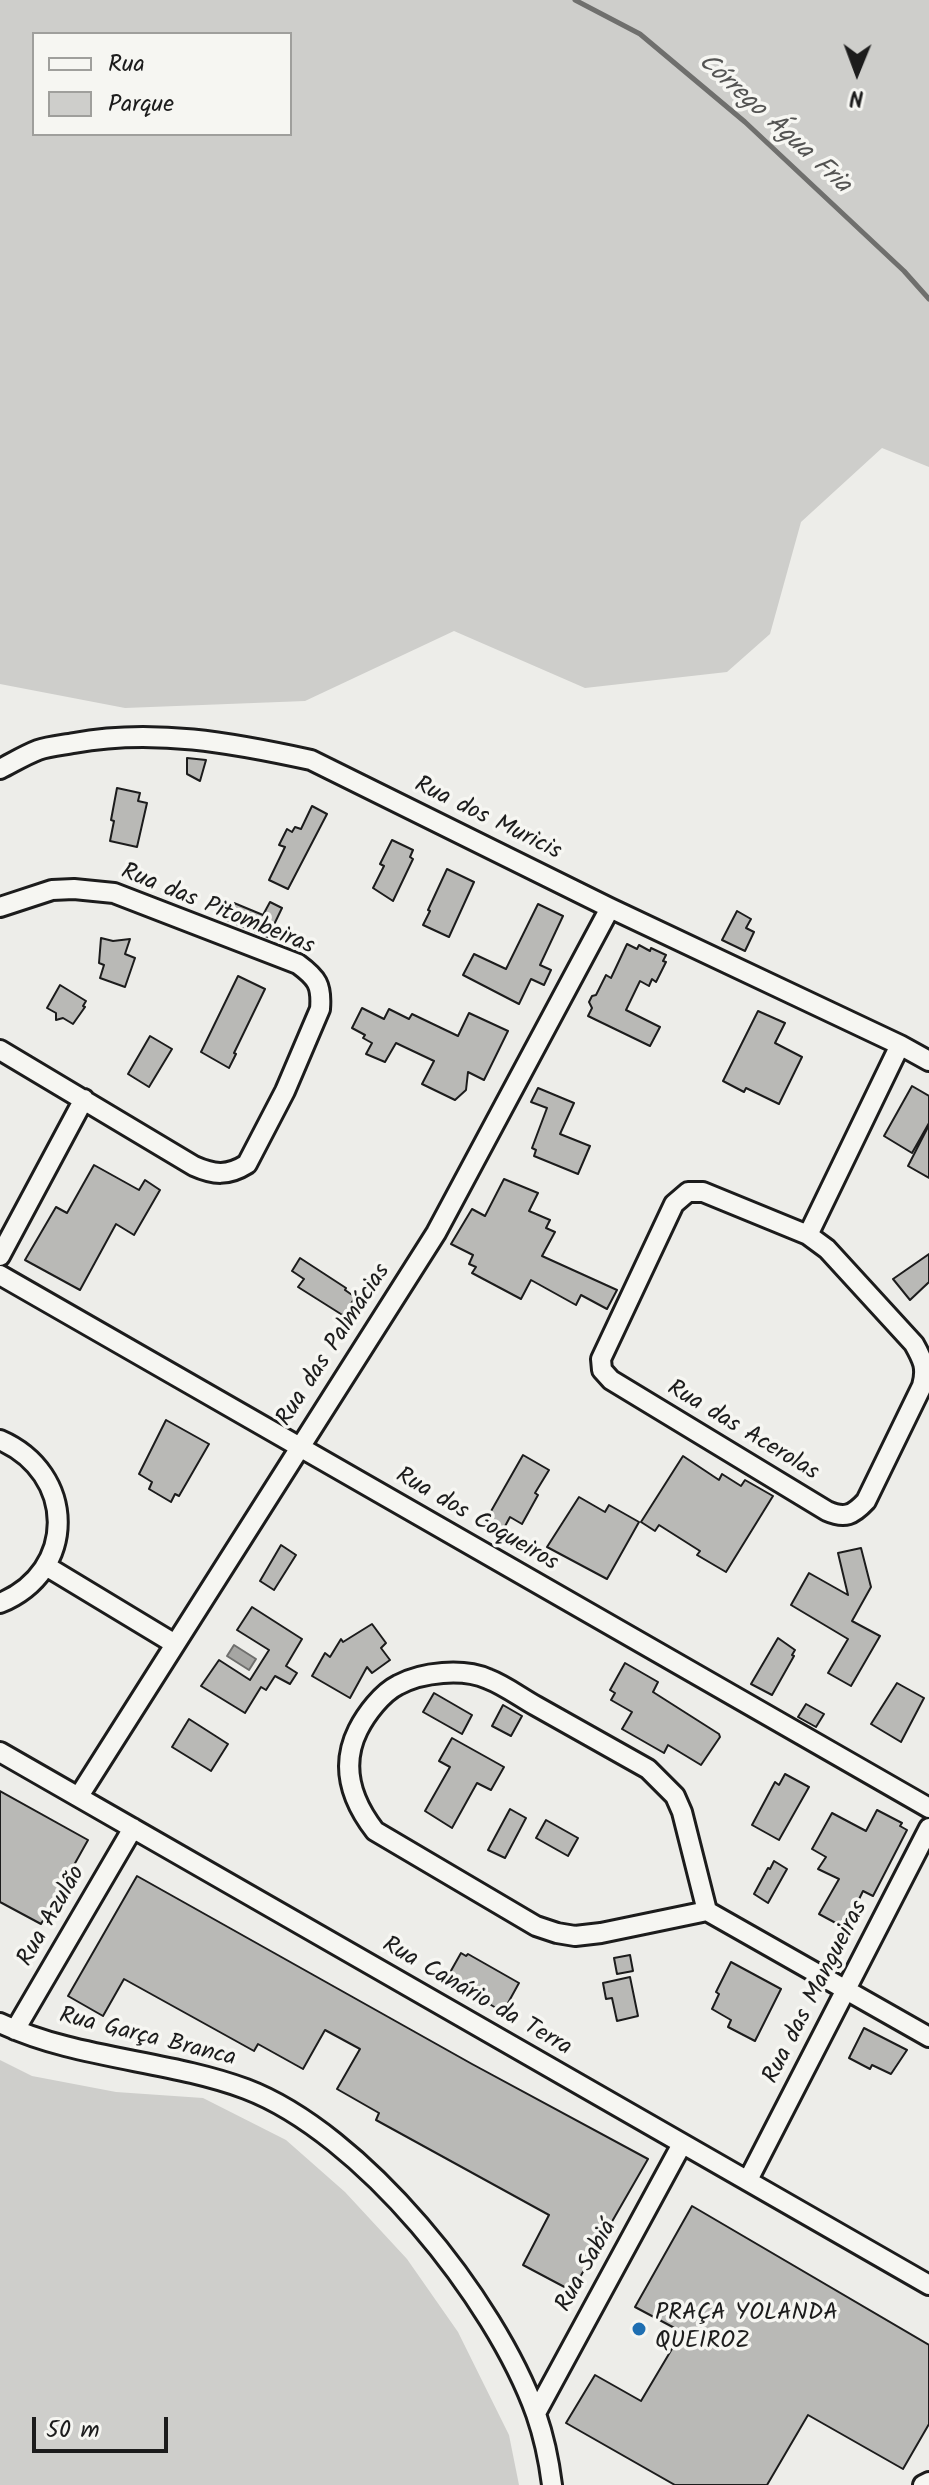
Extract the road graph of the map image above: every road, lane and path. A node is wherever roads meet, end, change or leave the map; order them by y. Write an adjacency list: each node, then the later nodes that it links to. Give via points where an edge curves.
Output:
1 (0, 769): 3 (street, Rua dos Muricis, via 40,749 151,736 298,757)
2 (0, 907): 7 (street, Rua das Pitombeiras, via 52,890 114,893 298,964 318,984 320,1009 285,1091 247,1164 236,1171 209,1173 194,1166)
3 (610, 908): 4 (street, Rua dos Muricis); 12 (street, Rua das Palmácias, via 436,1233)
4 (900, 1045): 6 (street, Rua dos Muricis); 8 (street)
5 (0, 1050): 7 (street, Rua das Pitombeiras)
6 (929, 1061)
7 (84, 1099): 9 (street)
8 (808, 1235): 8 (street, Rua das Acerolas, via 914,1344 926,1371 866,1501 839,1516 611,1380 600,1365 679,1198 688,1192 703,1192)
9 (0, 1256)
10 (0, 1275): 12 (street, Rua dos Coqueiros)
11 (0, 1440): 13 (street, via 25,1454 53,1491 58,1521)
12 (299, 1447): 15 (street, Rua das Palmácias); 18 (street, Rua dos Coqueiros)
13 (46, 1566): 14 (street, via 25,1589); 15 (street)
14 (0, 1603)
15 (175, 1644): 17 (street, Rua das Palmácias)
16 (0, 1752): 17 (street, Rua Canário da Terra)
17 (79, 1796): 19 (street, Rua Canário da Terra)
18 (929, 1808)
19 (133, 1828): 23 (street, Rua Azulão); 25 (street, Rua Canário da Terra)
20 (929, 1828): 22 (street, Rua das Mangueiras)
21 (707, 1911): 21 (street, via 682,1812 663,1782 486,1678 443,1674 398,1685 360,1724 347,1768 360,1808 375,1831 536,1926 575,1936); 22 (street)
22 (845, 1989): 24 (street); 26 (street, Rua das Mangueiras)
23 (8, 2026): 28 (street, Rua Garça Branca, via 250,2091 335,2143 414,2218 449,2261 516,2368)
24 (929, 2037)
25 (682, 2144): 26 (street, Rua Canário da Terra); 28 (street, Rua Sabiá)
26 (748, 2180): 27 (street, Rua Canário da Terra)
27 (929, 2285)
28 (536, 2413): 30 (street, Rua Garça Branca)
29 (929, 2482): 31 (street)
30 (552, 2485)
31 (923, 2485)

